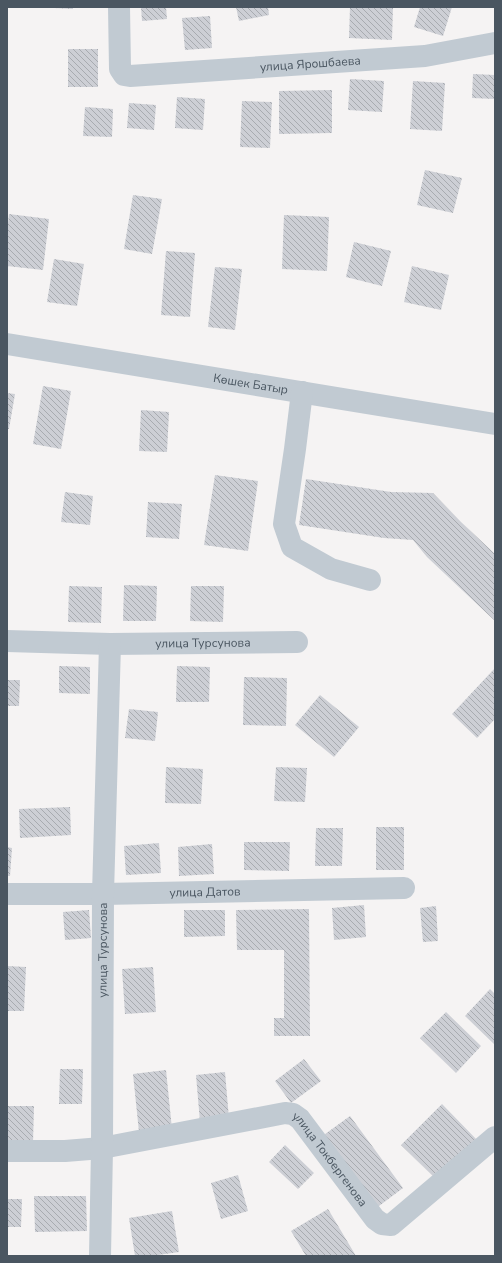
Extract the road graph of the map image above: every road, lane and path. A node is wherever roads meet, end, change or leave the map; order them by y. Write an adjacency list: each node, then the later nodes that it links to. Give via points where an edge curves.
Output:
1 (119, 7): 2 (street, улица Ярошбаева, via 120,69 124,75 130,76 425,56)
2 (495, 44)
3 (7, 344): 4 (street, Көшек Батыр)
4 (302, 392): 5 (street, Көшек Батыр); 6 (street, via 284,524 292,547 331,569)
5 (495, 424)
6 (370, 580)
7 (7, 641): 9 (street, улица Турсунова)
8 (297, 642): 9 (street, улица Турсунова)
9 (110, 644): 12 (street, улица Турсунова)
10 (404, 888): 12 (street, улица Датов)
11 (7, 894): 12 (street, улица Датов)
12 (103, 894): 14 (street, улица Турсунова)
13 (495, 1137): 14 (street, улица Токбергенова, via 391,1225 382,1224 375,1219 300,1119 293,1114 285,1113)
14 (102, 1148): 15 (street, улица Токбергенова); 16 (street, улица Турсунова)
15 (7, 1151)
16 (100, 1256)

